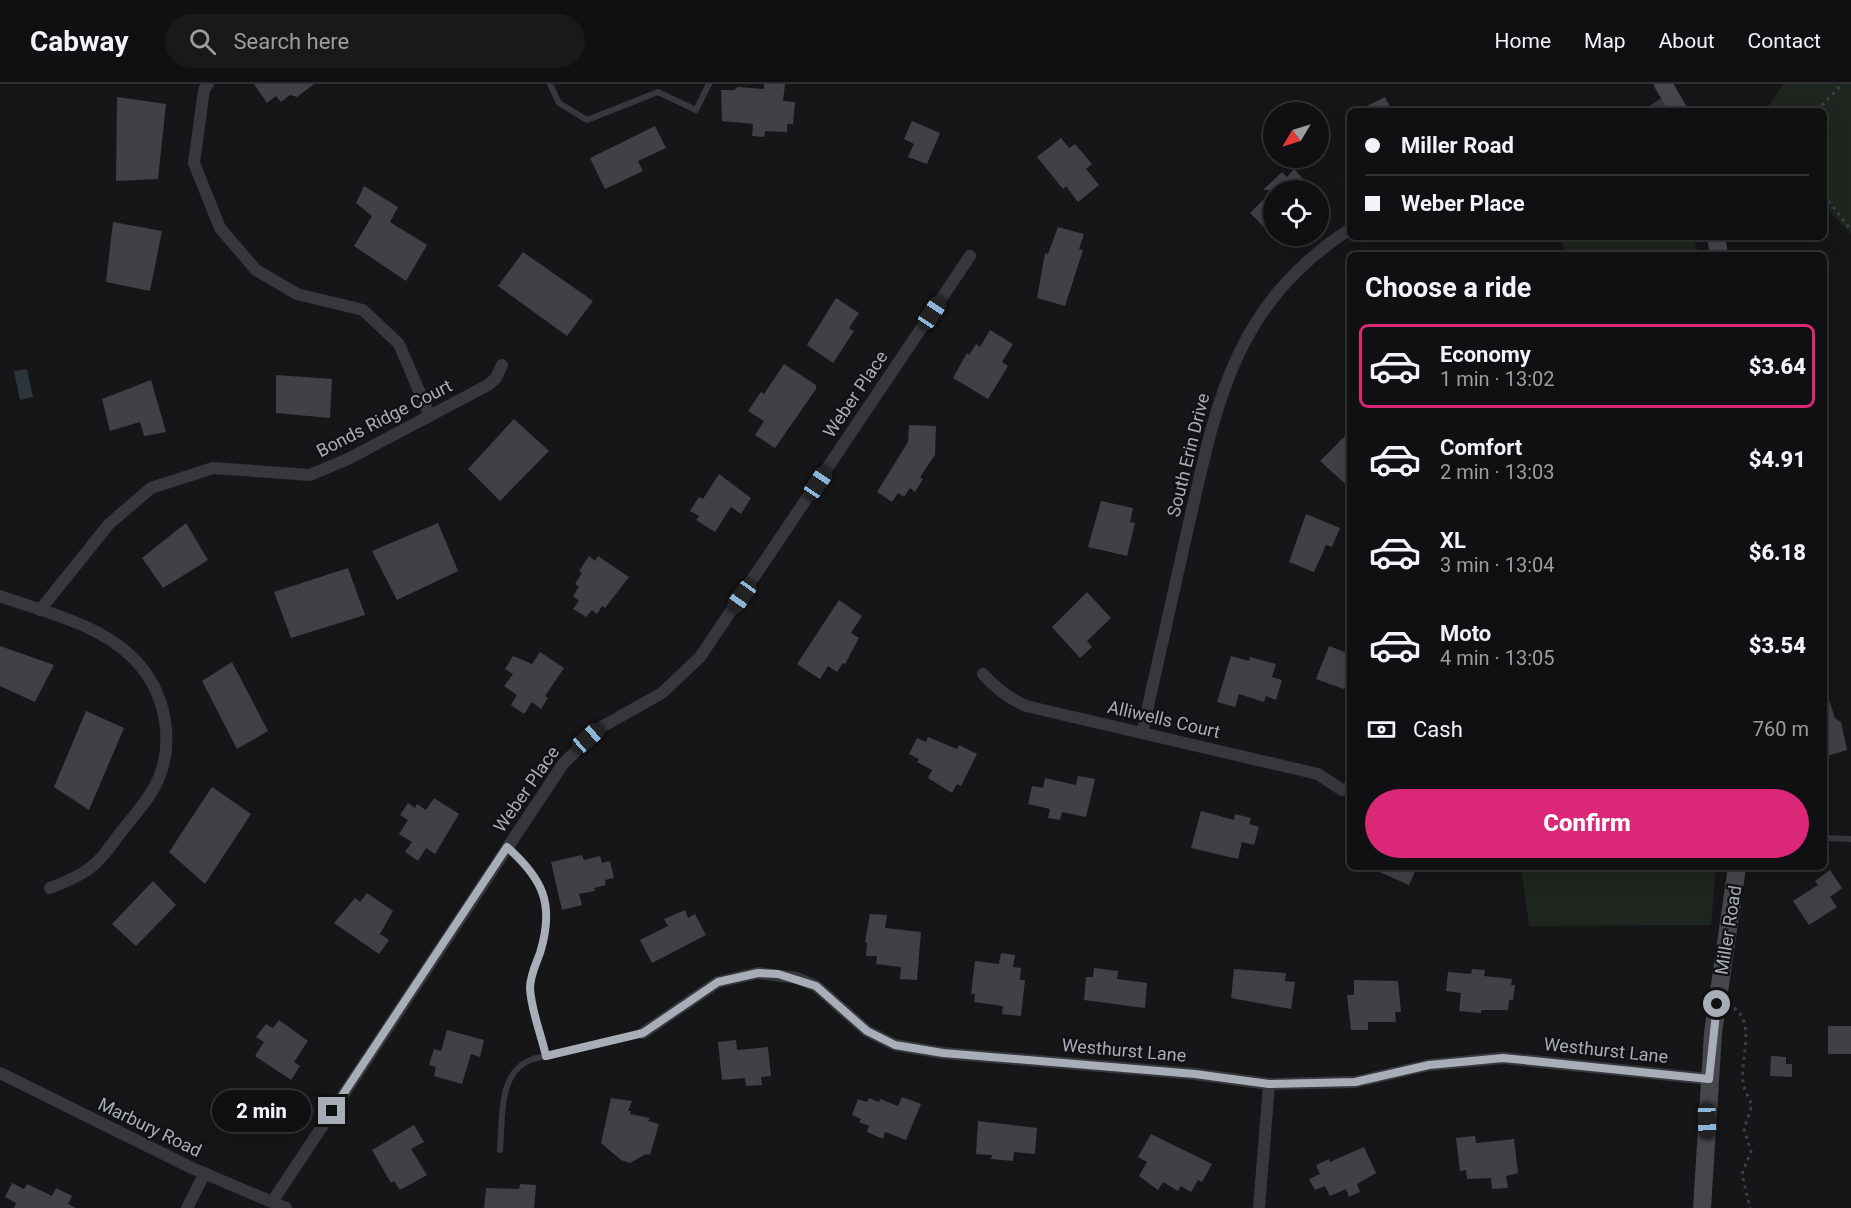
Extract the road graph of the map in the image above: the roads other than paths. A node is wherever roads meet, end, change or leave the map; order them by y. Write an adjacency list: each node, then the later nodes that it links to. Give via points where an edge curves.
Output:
1 (208, 84): 9 (street, via 194,163 220,228 256,270 297,294 363,310 399,344)
2 (550, 84): 3 (lane, via 559,103 587,120 658,92 696,110)
3 (709, 84)
4 (1671, 98): 5 (street)
5 (1657, 108)
6 (1347, 231): 13 (street, South Erin Drive, via 1324,246 1281,287 1230,369 1211,428)
7 (970, 256): 17 (street, Weber Place, via 700,657 662,693 616,717 579,746)
8 (502, 365): 9 (street, Bonds Ridge Court, via 488,385)
9 (429, 414): 11 (street, Bonds Ridge Court, via 348,459 310,475 213,468 151,488 109,524)
10 (0, 596): 11 (street)
11 (40, 610): 19 (street, via 102,634 133,658 156,692 167,739 160,775 131,820 88,870)
12 (983, 674): 13 (street, Alliwells Court, via 1010,699 1026,706)
13 (1142, 733): 14 (street, Alliwells Court, via 1318,774)
14 (1346, 785)
15 (1827, 838): 16 (lane)
16 (1851, 839)
17 (507, 847): 21 (lane, via 538,880 545,907 546,930 530,989); 27 (street, Weber Place)
18 (1737, 870): 23 (street, Miller Road)
19 (50, 888)
20 (643, 1033): 21 (lane); 24 (street, Westhurst Lane, via 718,982 738,976 778,974 816,986 867,1031 905,1048)
21 (546, 1056): 25 (lane, via 526,1061 510,1075)
22 (0, 1073): 26 (street, Marbury Road)
23 (1709, 1079): 24 (street, Westhurst Lane, via 1503,1058 1429,1065 1355,1082); 31 (street, Miller Road)
24 (1269, 1084): 30 (street)
25 (500, 1150)
26 (205, 1173): 27 (street, Marbury Road); 28 (street)
27 (272, 1202): 29 (street, Marbury Road)
28 (187, 1208)
29 (286, 1208)
30 (1259, 1208)
31 (1702, 1208)

